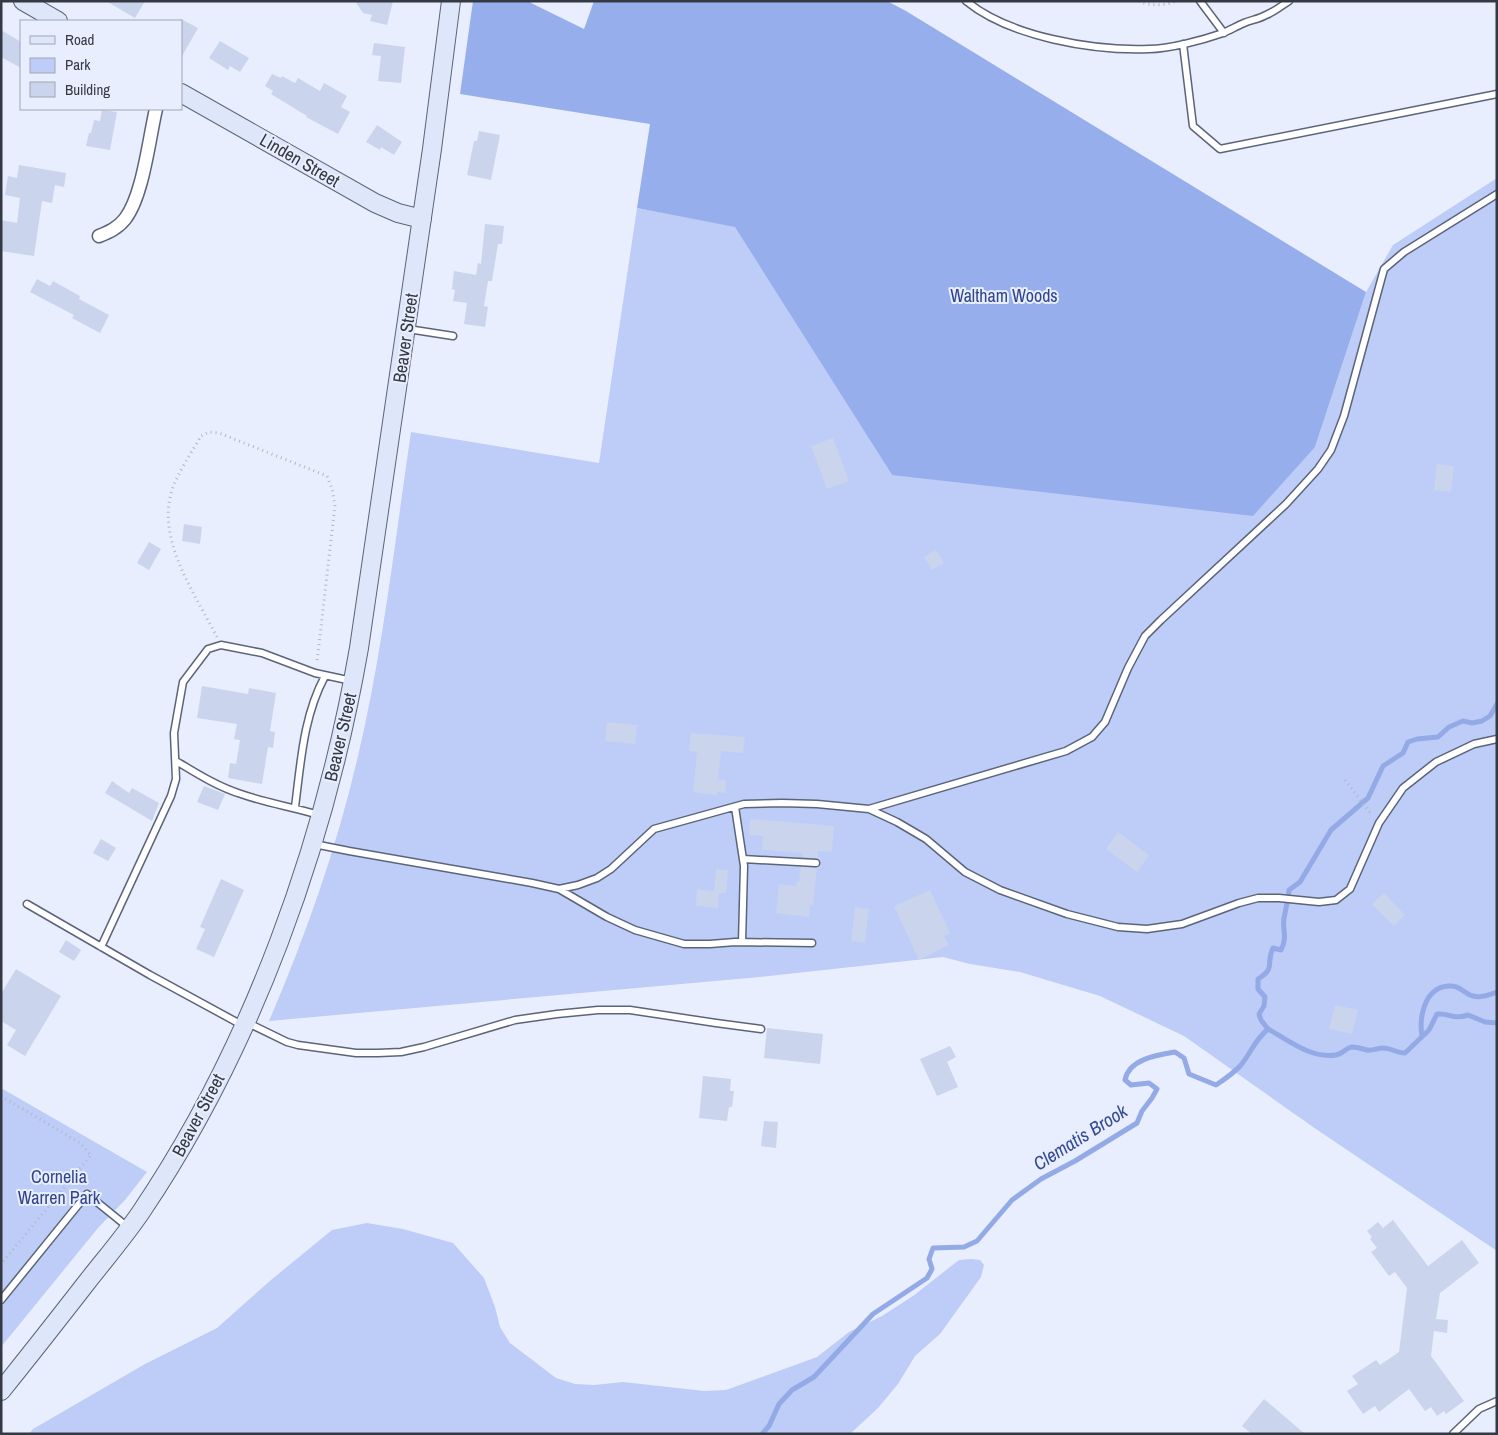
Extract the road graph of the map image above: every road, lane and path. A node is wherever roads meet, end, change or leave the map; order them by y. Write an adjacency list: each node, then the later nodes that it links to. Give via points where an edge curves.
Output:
1 (23, 1): 8 (main road)
2 (451, 1): 15 (main road, Beaver Street)
3 (966, 1): 10 (lane, via 1015,28 1052,39 1150,50)
4 (1139, 1): 5 (path, via 1157,4)
5 (1176, 1)
6 (1200, 1): 9 (lane)
7 (1288, 1): 9 (lane, via 1265,16)
8 (56, 20)
9 (1224, 33): 10 (lane)
10 (1182, 44): 12 (lane, via 1193,126 1220,149)
11 (182, 94): 15 (main road, Linden Street, via 375,204)
12 (1497, 94)
13 (156, 110): 16 (street, via 131,209 117,227)
14 (1497, 194): 28 (lane, via 1404,252 1384,269 1344,416 1331,450 1286,504 1145,636 1105,722 1092,737 1066,752)
15 (422, 219): 17 (main road, Beaver Street)
16 (99, 236)
17 (406, 329): 18 (lane); 22 (main road, Beaver Street)
18 (453, 336)
19 (221, 645): 20 (lane, via 273,656); 20 (path, via 180,566 168,528 172,490 201,436 209,432 219,433 327,476 335,505); 24 (lane, via 208,649 184,682 174,733)
20 (316, 673): 21 (lane)
21 (325, 676): 22 (lane); 26 (lane, via 308,717)
22 (353, 681): 30 (main road, Beaver Street)
23 (1497, 739): 28 (lane, via 1474,744 1436,762 1403,788 1379,824 1350,889 1336,900 1258,898 1182,924 1148,929 1118,927 1068,914 1000,890 964,872 919,835)
24 (176, 761): 26 (lane, via 241,794); 38 (lane, via 176,779 171,796)
25 (1345, 780): 29 (path)
26 (295, 807): 30 (lane)
27 (735, 807): 28 (lane, via 782,803); 32 (lane); 34 (lane, via 654,829 597,878)
28 (869, 809)
29 (1367, 809)
30 (321, 816): 31 (main road, Beaver Street)
31 (313, 843): 34 (lane); 39 (main road, Beaver Street, via 288,920)
32 (743, 859): 33 (lane); 36 (lane)
33 (816, 863)
34 (558, 890): 36 (lane, via 634,930 658,938 684,944)
35 (28, 904): 38 (lane)
36 (742, 942): 37 (lane)
37 (812, 943)
38 (101, 948): 39 (lane)
39 (244, 1023): 40 (lane, via 292,1044 356,1053 401,1052 515,1020 598,1010 630,1010); 42 (main road, Beaver Street, via 184,1142)
40 (761, 1029)
41 (1, 1096): 43 (path, via 80,1144 91,1155)
42 (130, 1228): 44 (lane, via 87,1194); 45 (main road, Beaver Street)
43 (1, 1264)
44 (1, 1300)
45 (1, 1391)
46 (1497, 1401): 47 (lane, via 1478,1409)
47 (1453, 1434)

